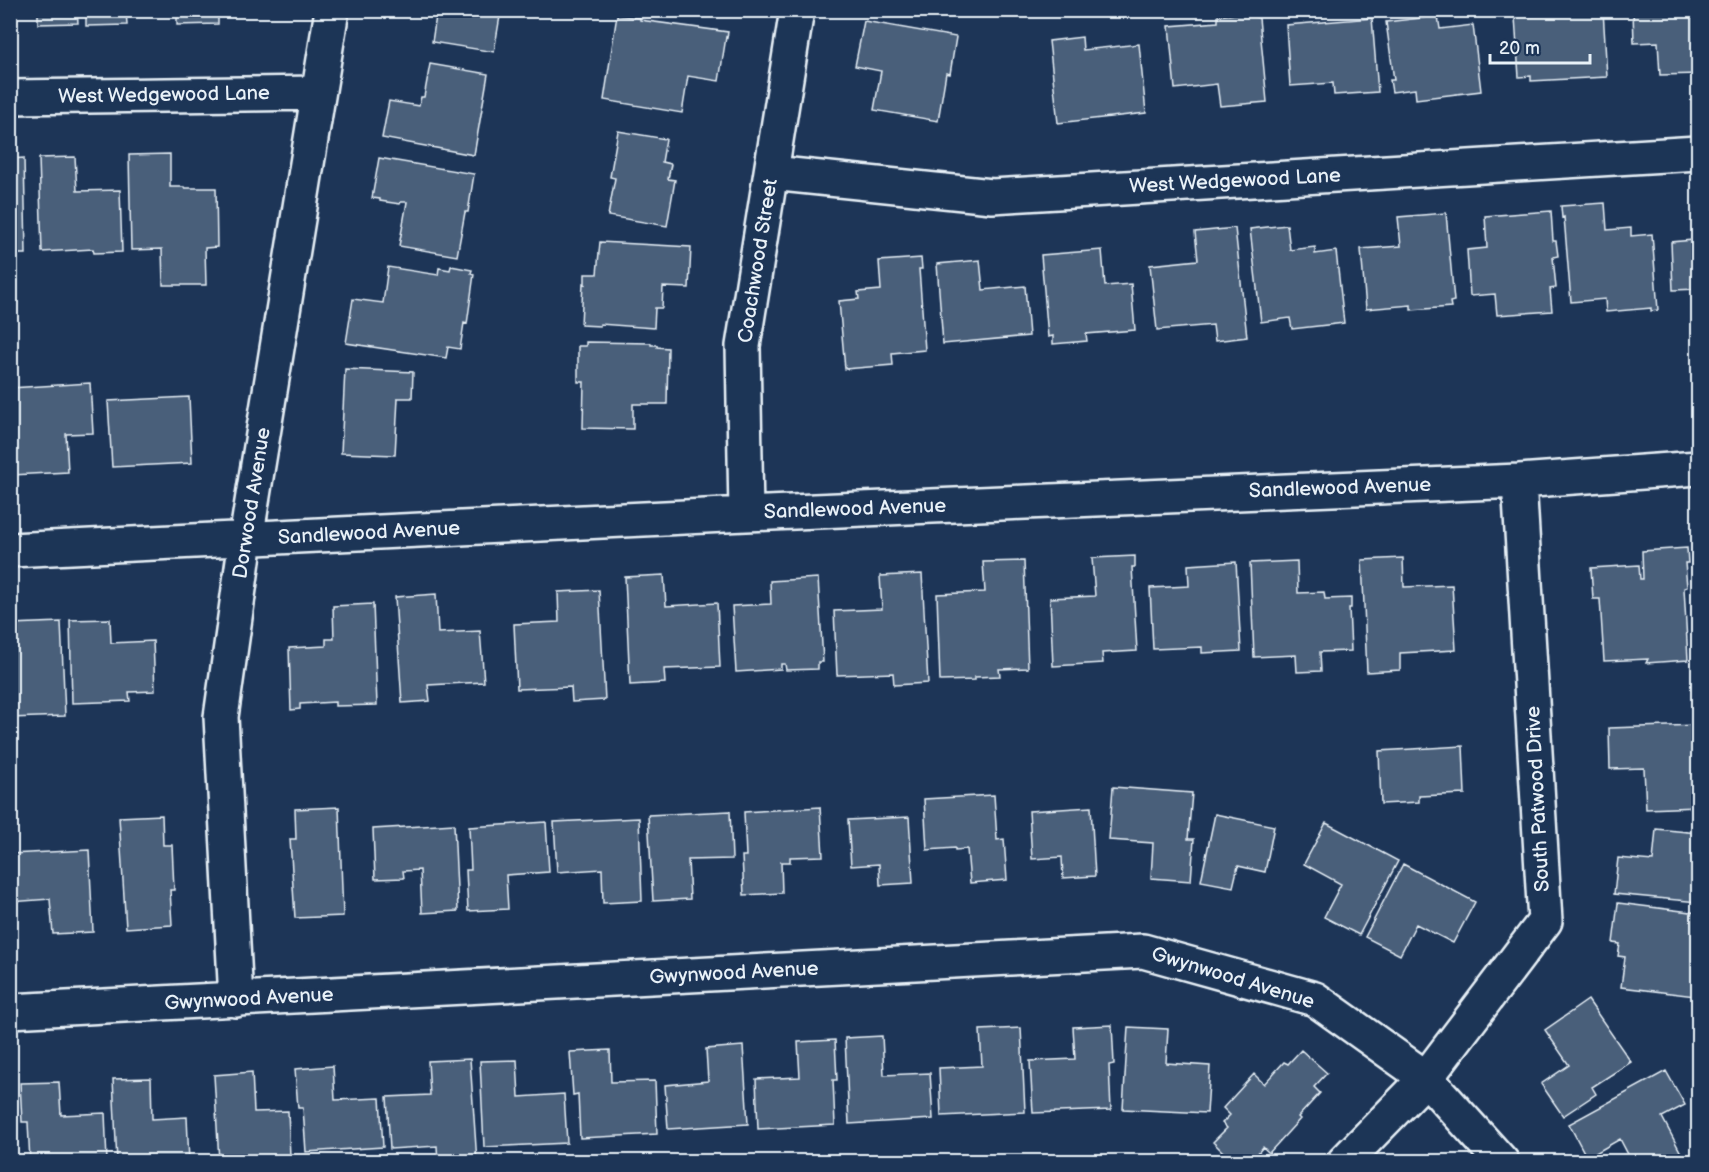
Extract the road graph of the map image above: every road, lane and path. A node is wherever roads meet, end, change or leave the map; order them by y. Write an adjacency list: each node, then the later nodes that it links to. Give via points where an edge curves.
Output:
1 (332, 10): 3 (street, Dorwood Avenue)
2 (797, 10): 6 (street, Coachwood Street)
3 (318, 93): 4 (street, West Wedgewood Lane); 10 (street, Dorwood Avenue)
4 (10, 97)
5 (1698, 153): 6 (street, West Wedgewood Lane, via 992,196)
6 (772, 173): 9 (street, Coachwood Street, via 743,346)
7 (1698, 468): 8 (street, Sandlewood Avenue)
8 (1519, 481): 9 (street, Sandlewood Avenue); 14 (street, South Patwood Drive, via 1545,921)
9 (746, 513): 10 (street, Sandlewood Avenue)
10 (246, 539): 11 (street, Sandlewood Avenue); 12 (street, Dorwood Avenue, via 220,717)
11 (10, 550)
12 (236, 1000): 13 (street, Gwynwood Avenue); 14 (street, Gwynwood Avenue, via 1143,951 1315,999)
13 (10, 1011)
14 (1426, 1078): 15 (street, South Patwood Drive); 16 (street, Gwynwood Avenue)
15 (1344, 1161)
16 (1502, 1161)

